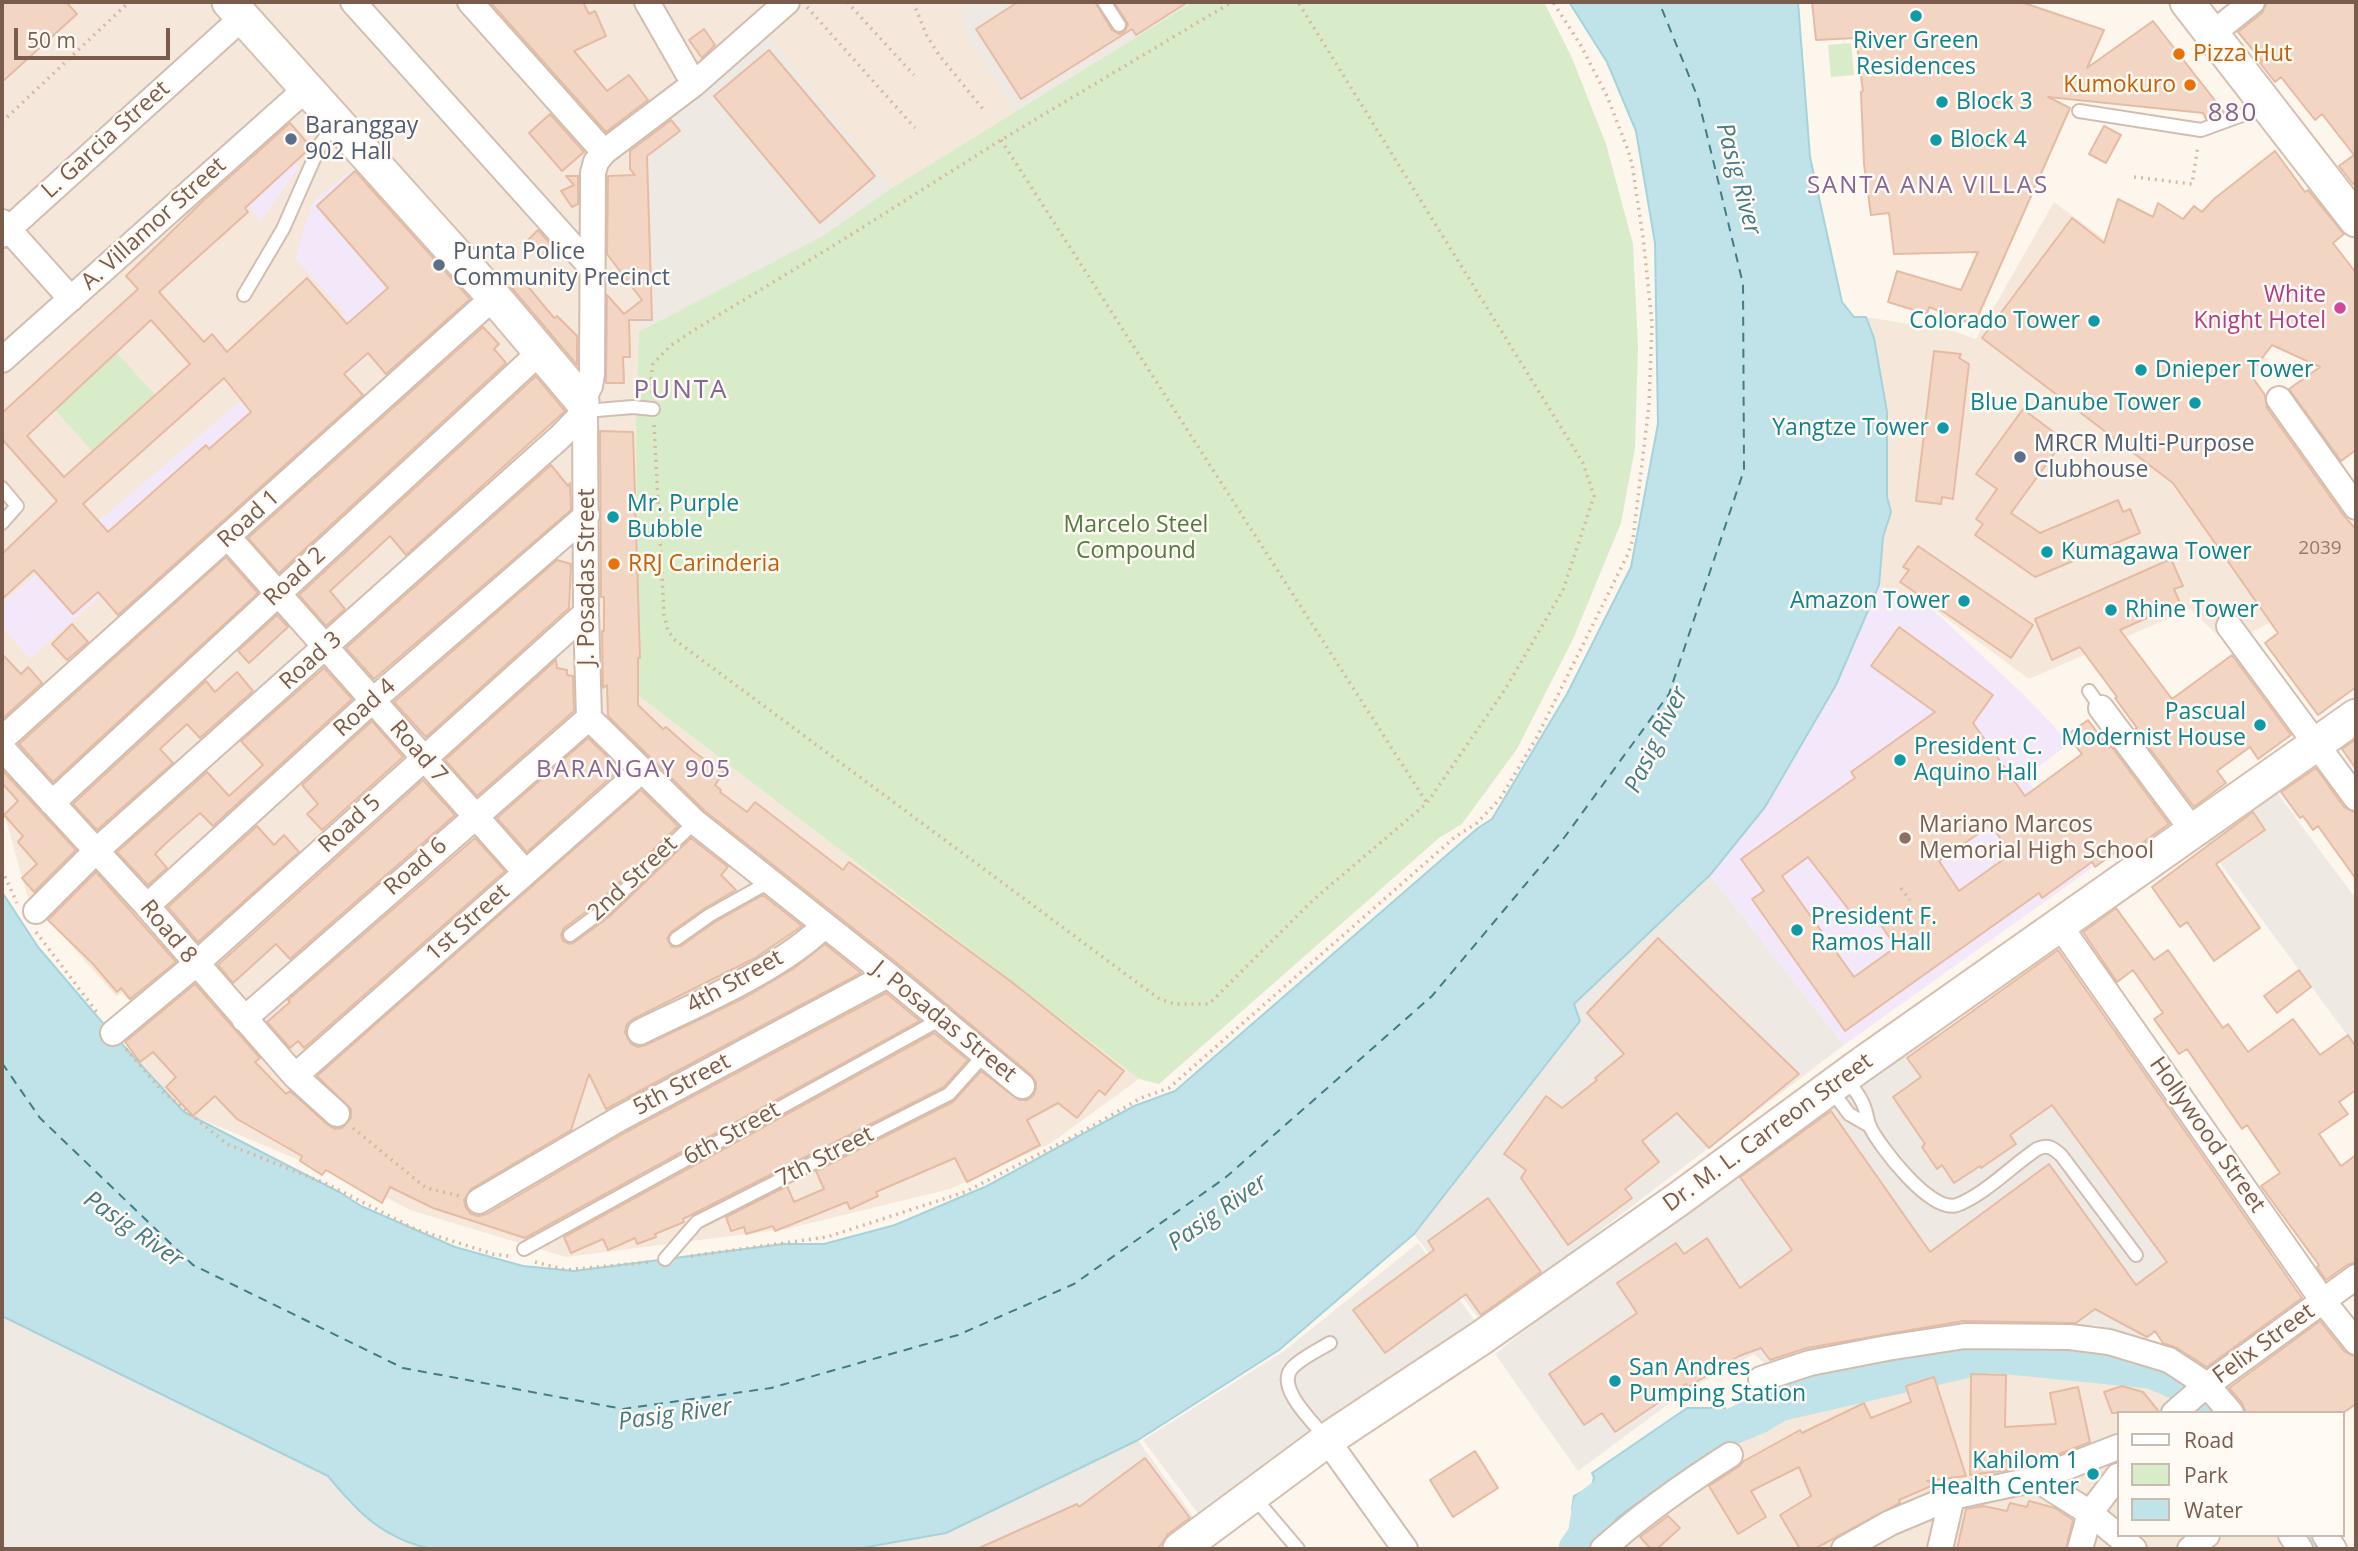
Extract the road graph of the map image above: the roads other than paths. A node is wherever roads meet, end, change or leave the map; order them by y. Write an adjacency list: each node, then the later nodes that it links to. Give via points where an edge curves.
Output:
1 (354, 2): 19 (street)
2 (470, 2): 16 (street)
3 (647, 2): 12 (street)
4 (787, 2): 12 (street)
5 (1104, 2): 9 (lane)
6 (2187, 2): 10 (main road)
7 (2252, 2): 10 (street)
8 (236, 9): 11 (main road); 18 (street, L. Garcia Street)
9 (1119, 25)
10 (2212, 34): 13 (main road)
11 (307, 88): 15 (main road); 22 (street, A. Villamor Street)
12 (697, 89): 16 (street)
13 (2267, 106): 14 (lane, via 2201,130); 17 (main road)
14 (2078, 111)
15 (338, 122): 20 (lane, via 321,143 283,229); 21 (main road)
16 (604, 152): 19 (street, via 593,173)
17 (2356, 220)
18 (4, 229): 22 (street)
19 (592, 268): 26 (street, via 592,374)
20 (244, 295)
21 (494, 297): 23 (main road); 32 (street, Road 1)
22 (71, 299): 24 (street, A. Villamor Street)
23 (540, 352): 26 (main road); 33 (street, Road 2)
24 (2, 360)
25 (2279, 399): 29 (street)
26 (584, 406): 27 (lane); 30 (street, J. Posadas Street); 36 (street, Road 3, via 560,438)
27 (653, 409)
28 (2, 488): 31 (lane, via 17,506)
29 (2356, 507)
30 (587, 515): 34 (street, J. Posadas Street); 38 (street, Road 4)
31 (2, 523)
32 (228, 537): 33 (street, Road 7); 41 (street, Road 1)
33 (278, 593): 36 (street, Road 7); 47 (street, Road 2)
34 (586, 613): 40 (street, J. Posadas Street); 44 (street, Road 5)
35 (2229, 626): 42 (street)
36 (326, 648): 38 (street, Road 7); 51 (street, Road 3)
37 (2095, 699): 50 (street)
38 (372, 701): 44 (street, Road 7); 54 (street, Road 4)
39 (2356, 716): 42 (main road, Dr. M. L. Carreon Street)
40 (589, 718): 45 (street, J. Posadas Street); 48 (street, Road 6)
41 (2, 739)
42 (2316, 744): 46 (street); 50 (main road, Dr. M. L. Carreon Street)
43 (2, 748): 47 (street, Road 8)
44 (423, 758): 48 (street, Road 7); 60 (street, Road 5)
45 (642, 770): 49 (street, J. Posadas Street); 52 (street, 1st Street)
46 (2356, 798)
47 (52, 803): 51 (street, Road 8)
48 (474, 816): 52 (street, Road 7); 62 (street, Road 6)
49 (695, 822): 53 (street, J. Posadas Street); 58 (lane, 2nd Street, via 605,909)
50 (2193, 831): 57 (main road, Dr. M. L. Carreon Street)
51 (96, 851): 54 (street, Road 8); 55 (street, Road 3)
52 (525, 872): 67 (street, 1st Street)
53 (769, 882): 56 (street, J. Posadas Street); 59 (lane)
54 (148, 906): 60 (street, Road 8)
55 (35, 920)
56 (825, 925): 61 (street, J. Posadas Street); 64 (street, 4th Street, via 770,966)
57 (2060, 926): 68 (main road, Dr. M. L. Carreon Street); 76 (street, Hollywood Street)
58 (570, 936)
59 (676, 939)
60 (196, 964): 62 (street, Road 8); 65 (street, Road 5)
61 (888, 975): 63 (street, J. Posadas Street); 71 (street, 5th Street, via 619,1119)
62 (244, 1019): 67 (street, Road 8)
63 (941, 1019): 66 (street, J. Posadas Street); 72 (lane, 6th Street)
64 (640, 1032)
65 (113, 1033)
66 (985, 1054): 69 (street, J. Posadas Street); 74 (lane, 7th Street, via 949,1094 697,1222)
67 (295, 1076): 70 (street, Road 8)
68 (1837, 1082): 73 (lane, via 1849,1114 1870,1126 1927,1197 1957,1205 2037,1149 2051,1147 2062,1155); 83 (main road, Dr. M. L. Carreon Street, via 1481,1338)
69 (1022, 1086)
70 (337, 1114)
71 (479, 1201)
72 (522, 1254)
73 (2136, 1255)
74 (665, 1259)
75 (2356, 1277): 76 (street, Felix Street)
76 (2323, 1301): 77 (street, Hollywood Street); 80 (street, Felix Street)
77 (2356, 1342)
78 (1330, 1343): 83 (lane, via 1293,1367 1287,1378 1299,1406)
79 (1761, 1379): 80 (street, via 1810,1363 1965,1336 2070,1337 2109,1342 2169,1360)
80 (2205, 1387): 81 (street, Felix Street); 82 (street)
81 (2180, 1410)
82 (2229, 1411)
83 (1327, 1440): 88 (main road, Dr. M. L. Carreon Street); 96 (street)
84 (2116, 1448): 86 (street)
85 (1730, 1455): 97 (street)
86 (2036, 1479): 89 (street); 90 (street)
87 (2116, 1479): 90 (street)
88 (1253, 1495): 94 (main road, Dr. M. L. Carreon Street); 95 (lane)
89 (1952, 1497): 98 (street); 99 (street)
90 (2091, 1513): 91 (street); 100 (street)
91 (2116, 1534)
92 (2120, 1537): 101 (street)
93 (2205, 1537): 102 (street)
94 (1180, 1549)
95 (1298, 1549)
96 (1405, 1549)
97 (1603, 1549)
98 (1844, 1549)
99 (1940, 1549)
100 (2080, 1549)
101 (2134, 1549)
102 (2190, 1549)

